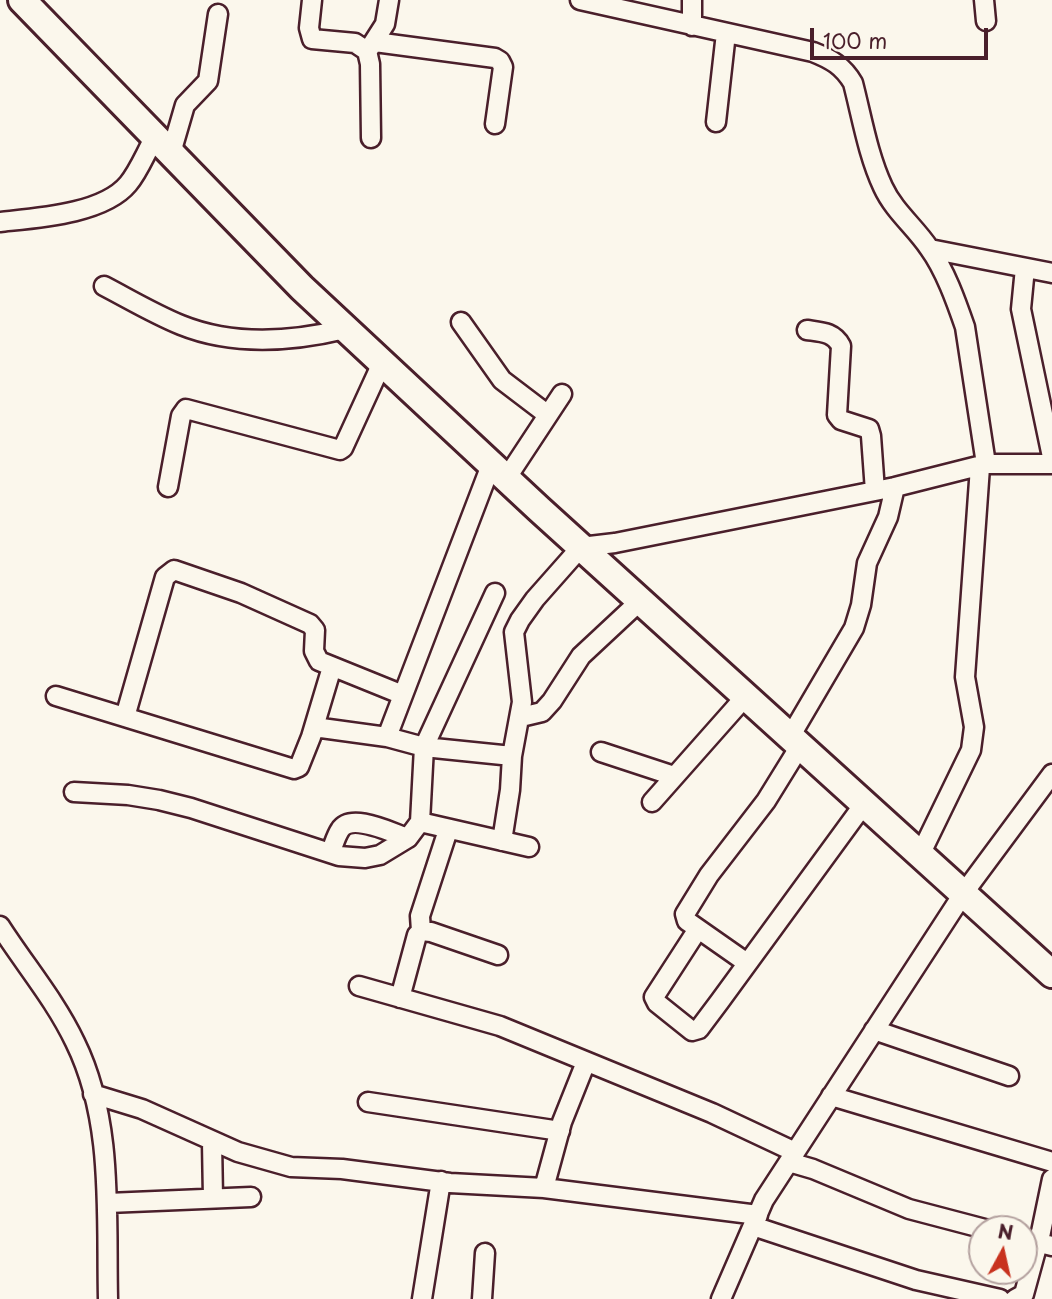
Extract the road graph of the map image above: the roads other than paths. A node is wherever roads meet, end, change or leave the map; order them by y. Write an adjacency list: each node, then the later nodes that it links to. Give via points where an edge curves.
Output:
1 (22, 0): 15 (highway)
2 (312, 0): 11 (street, via 312,39)
3 (389, 0): 11 (street, via 385,24)
4 (580, 0): 9 (street)
5 (692, 0): 9 (street)
6 (984, 0): 8 (street)
7 (218, 13): 15 (street, via 208,81 185,105)
8 (986, 21)
9 (692, 26): 10 (street)
10 (726, 33): 12 (street); 17 (street, via 813,52 840,65 853,83 884,189)
11 (371, 47): 13 (street, via 500,61); 14 (street)
12 (716, 122)
13 (495, 124)
14 (371, 138)
15 (163, 145): 16 (street, via 112,198 78,210); 22 (highway)
16 (0, 222)
17 (930, 249): 18 (street); 29 (street, via 965,327)
18 (1025, 268): 19 (street); 27 (street, via 1021,309)
19 (1052, 273)
20 (104, 286): 22 (street, via 181,325 220,335 275,341)
21 (461, 322): 26 (street, via 502,380)
22 (345, 329): 24 (highway)
23 (807, 330): 33 (street, via 831,334 841,346 837,415 869,429)
24 (382, 363): 30 (highway); 31 (street, via 340,450 186,409)
25 (562, 394): 26 (street)
26 (548, 415): 30 (street)
27 (1052, 457)
28 (1052, 464): 29 (street)
29 (983, 465): 32 (street); 60 (street, via 965,677 973,739)
30 (499, 472): 34 (highway); 38 (street)
31 (168, 487)
32 (895, 487): 33 (street); 45 (street, via 888,517 867,563 854,628)
33 (875, 491): 34 (street)
34 (581, 547): 36 (highway); 42 (street, via 535,599 514,632)
35 (495, 593): 46 (street)
36 (640, 601): 40 (highway); 42 (street, via 581,656 542,712)
37 (332, 667): 38 (street); 41 (street, via 315,657 315,629 310,624 174,570 165,577); 43 (street)
38 (402, 695): 44 (street)
39 (56, 696): 41 (street)
40 (745, 697): 45 (highway); 50 (street)
41 (125, 717): 43 (street, via 295,769)
42 (521, 717): 48 (street)
43 (314, 727): 44 (street)
44 (387, 737): 46 (street)
45 (795, 742): 53 (highway); 63 (street, via 766,801 687,908 685,918)
46 (424, 747): 48 (street); 54 (street)
47 (601, 752): 50 (street)
48 (512, 757): 57 (street)
49 (1052, 774): 61 (street)
50 (674, 776): 52 (street)
51 (74, 792): 59 (street, via 159,800)
52 (652, 802)
53 (864, 804): 60 (highway); 66 (street)
54 (420, 822): 55 (street); 56 (street)
55 (448, 830): 57 (street); 64 (street, via 420,916)
56 (408, 838): 59 (street, via 380,855 365,858); 59 (street, via 350,822 341,828)
57 (502, 841): 58 (street)
58 (529, 847)
59 (331, 851)
60 (920, 855): 61 (highway)
61 (963, 894): 67 (highway); 70 (street)
62 (0, 926): 73 (street, via 63,1018)
63 (698, 929): 66 (street); 66 (street, via 654,997 685,1027 699,1029)
64 (421, 932): 65 (street); 69 (street)
65 (498, 955)
66 (747, 963)
67 (1052, 974)
68 (359, 986): 69 (street)
69 (400, 998): 71 (street, via 500,1026)
70 (874, 1030): 72 (street); 74 (street)
71 (586, 1062): 76 (street); 78 (street, via 712,1113)
72 (1009, 1076)
73 (93, 1094): 77 (street, via 142,1109); 85 (street)
74 (831, 1096): 78 (street); 79 (street)
75 (368, 1102): 76 (street)
76 (560, 1131): 82 (street)
77 (212, 1142): 81 (street, via 291,1167 342,1168); 84 (street)
78 (792, 1157): 86 (street); 87 (street, via 909,1209)
79 (1052, 1162)
80 (1052, 1179): 88 (street)
81 (441, 1181): 82 (street); 92 (street)
82 (544, 1188): 86 (street)
83 (251, 1196): 84 (street)
84 (213, 1198): 85 (street)
85 (108, 1203): 91 (street)
86 (755, 1220): 94 (street); 95 (street, via 916,1280)
87 (968, 1225)
88 (1038, 1243)
89 (485, 1253): 93 (street)
90 (1026, 1285): 96 (street, via 1024,1294)
91 (108, 1299)
92 (422, 1299)
93 (482, 1299)
94 (721, 1299)
95 (1000, 1299)
96 (1014, 1299)

